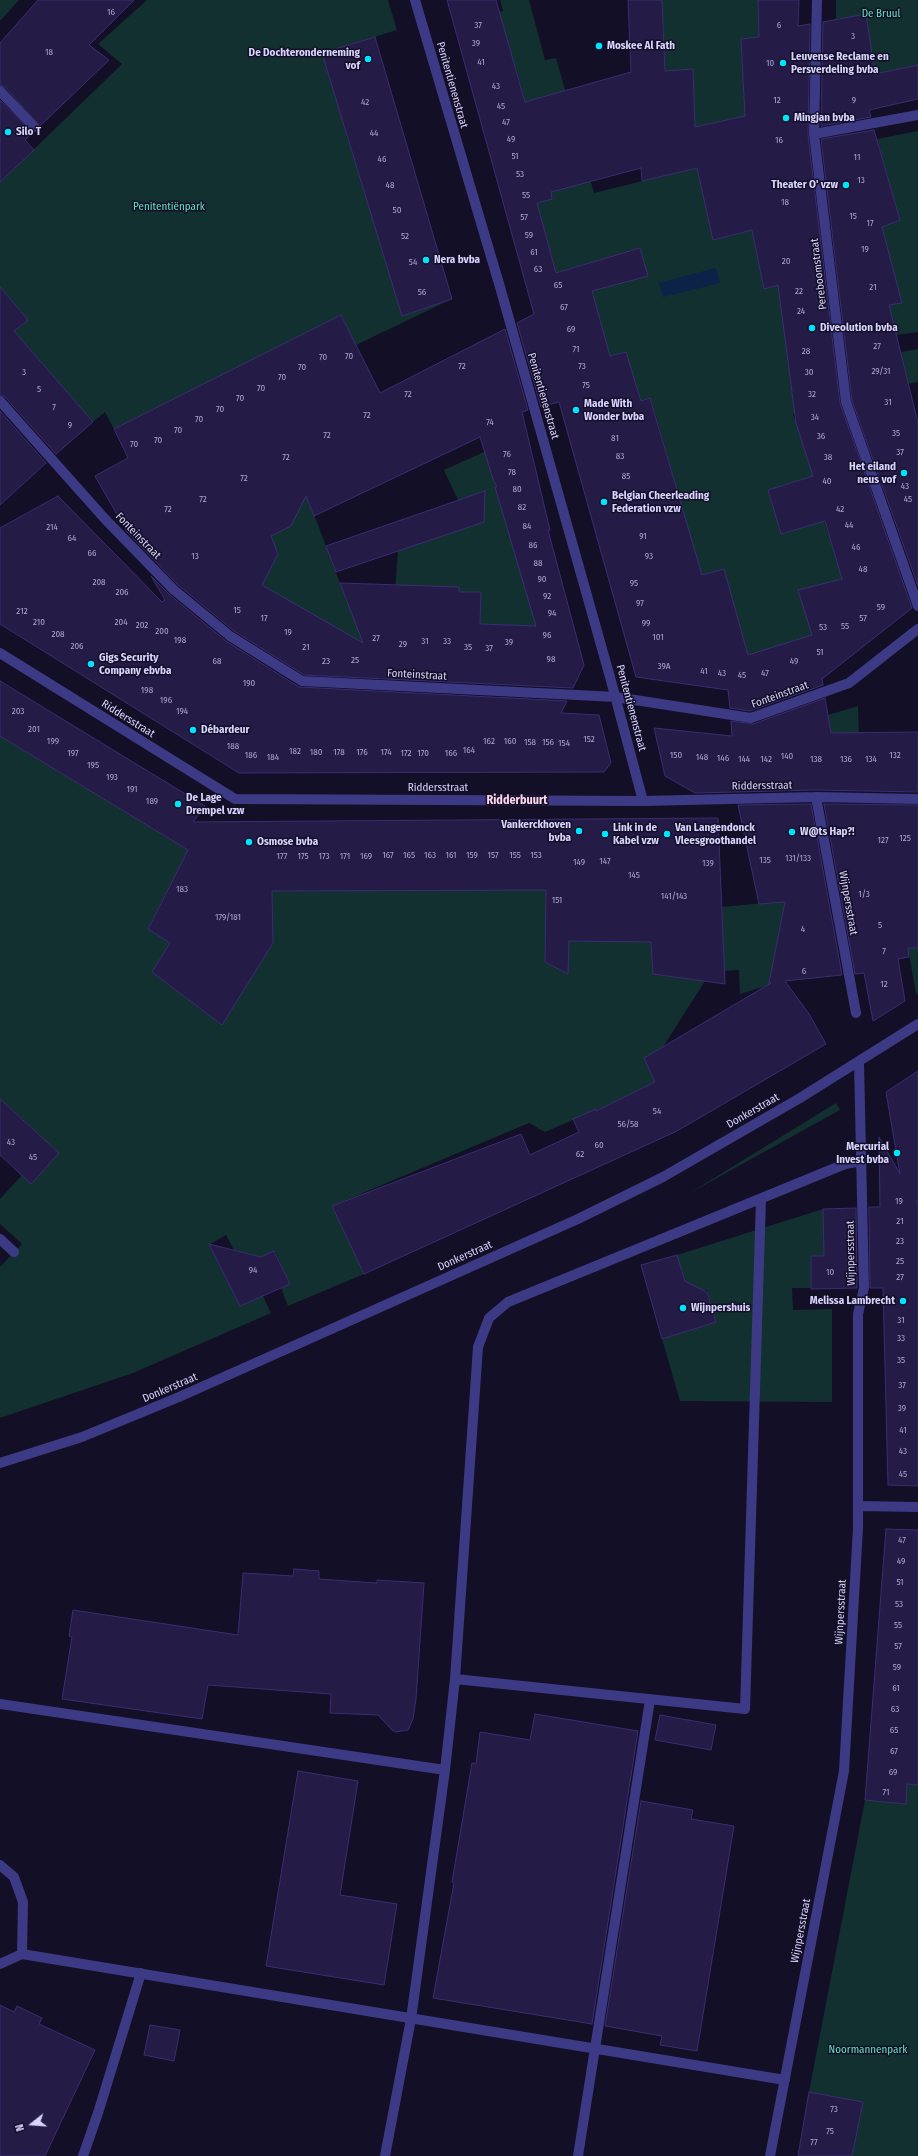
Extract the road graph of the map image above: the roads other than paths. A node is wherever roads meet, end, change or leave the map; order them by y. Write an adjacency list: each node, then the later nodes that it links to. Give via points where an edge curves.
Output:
1 (414, 0): 11 (street, Penitentienenstraat, via 500,287)
2 (817, 0): 6 (street, Pereboomstraat)
3 (0, 91): 5 (street)
4 (918, 115): 6 (street)
5 (34, 127)
6 (814, 134): 8 (street, Pereboomstraat, via 846,402)
7 (0, 401): 11 (street, Fonteinstraat, via 105,519 174,590 230,636 302,681)
8 (918, 606)
9 (918, 629): 11 (street, Fonteinstraat, via 849,683 751,718)
10 (0, 653): 14 (street, Riddersstraat, via 235,799)
11 (616, 697): 14 (street, Penitentienenstraat)
12 (816, 797): 13 (street, Riddersstraat); 14 (street, Riddersstraat); 15 (street, Wijnpersstraat)
13 (918, 799)
14 (644, 801)
15 (856, 1013)
16 (918, 1024): 17 (street, Donkerstraat)
17 (859, 1063): 18 (street, Wijnpersstraat); 22 (street, Donkerstraat, via 663,1177 578,1218 179,1398 82,1437)
18 (861, 1161): 19 (street, via 845,1164); 23 (street, Wijnpersstraat, via 864,1288 858,1314)
19 (761, 1199): 25 (street, via 508,1302 489,1318 478,1347); 26 (street, via 745,1709)
20 (0, 1239): 21 (street)
21 (14, 1252)
22 (0, 1464)
23 (858, 1506): 24 (street); 35 (street, Wijnpersstraat, via 844,1771)
24 (918, 1507)
25 (455, 1678): 26 (street); 28 (street)
26 (650, 1700): 34 (street)
27 (0, 1704): 28 (street)
28 (445, 1770): 33 (street)
29 (0, 1865): 30 (street, via 14,1877 23,1902)
30 (22, 1954): 31 (street); 32 (street)
31 (0, 1964)
32 (141, 1973): 33 (street); 36 (street)
33 (411, 2019): 34 (street); 37 (street)
34 (594, 2050): 35 (street); 38 (street)
35 (785, 2080): 39 (street, Wijnpersstraat)
36 (83, 2156)
37 (385, 2156)
38 (578, 2156)
39 (770, 2156)

